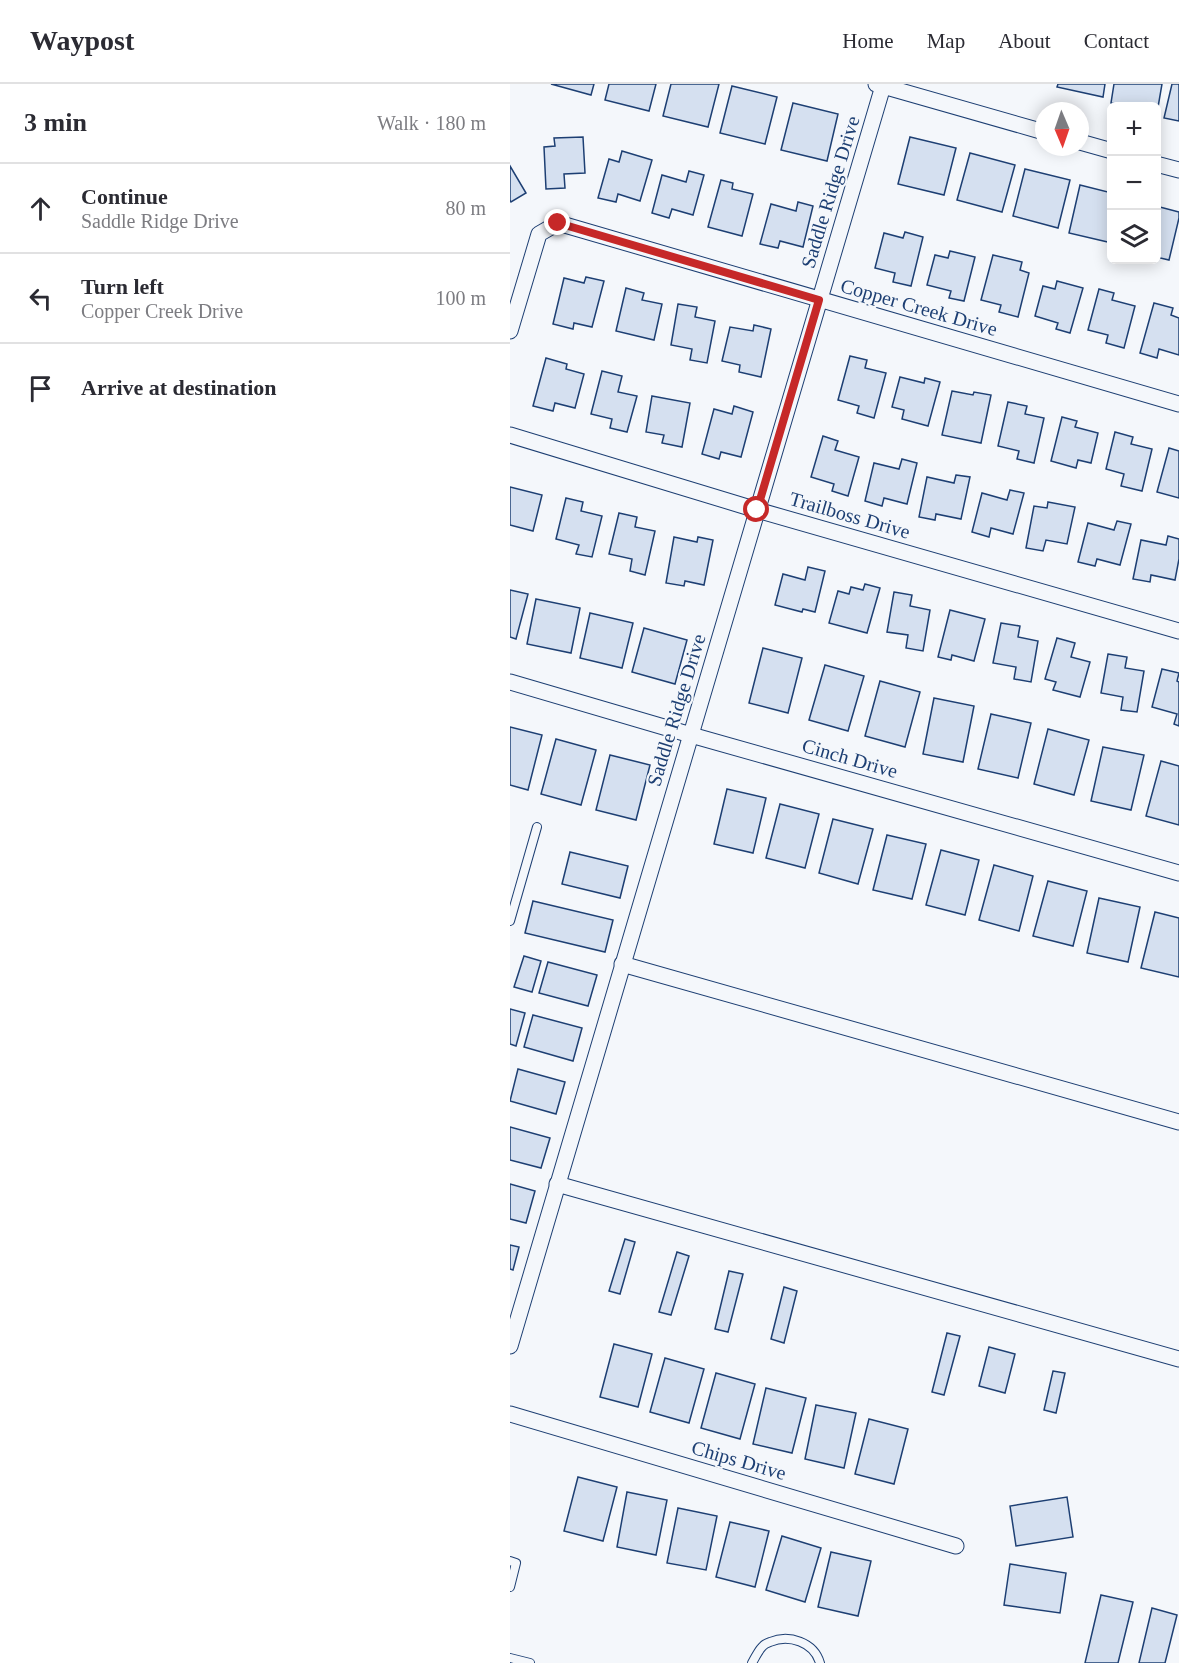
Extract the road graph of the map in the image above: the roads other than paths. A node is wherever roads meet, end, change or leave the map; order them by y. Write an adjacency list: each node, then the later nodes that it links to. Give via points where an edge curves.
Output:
1 (880, 85): 2 (street); 7 (street, Saddle Ridge Drive)
2 (1035, 129)
3 (1089, 145): 4 (street)
4 (1107, 150)
5 (1161, 165): 6 (street)
6 (1179, 170)
7 (819, 300): 8 (street, Copper Creek Drive, via 558,223 539,234); 9 (street, Copper Creek Drive); 11 (street, Saddle Ridge Drive)
8 (510, 331)
9 (1179, 404)
10 (510, 435): 11 (street, Trailboss Drive)
11 (757, 510): 12 (street, Trailboss Drive); 14 (street, Saddle Ridge Drive)
12 (1179, 631)
13 (510, 682): 14 (street, Cinch Drive)
14 (691, 735): 16 (street, Cinch Drive); 18 (street, Saddle Ridge Drive)
15 (537, 827): 17 (lane)
16 (1179, 873)
17 (510, 921)
18 (622, 964): 19 (street); 20 (street, Saddle Ridge Drive)
19 (1179, 1122)
20 (557, 1184): 21 (street, Saddle Ridge Drive); 22 (street)
21 (510, 1346)
22 (1179, 1359)
23 (510, 1414): 24 (street, Chips Drive)
24 (956, 1546)
25 (510, 1561): 26 (lane, via 516,1563)
26 (510, 1587)
27 (510, 1658): 28 (lane)
28 (530, 1663)
29 (752, 1663): 30 (lane, via 763,1645 779,1638 809,1646)
30 (820, 1663)

